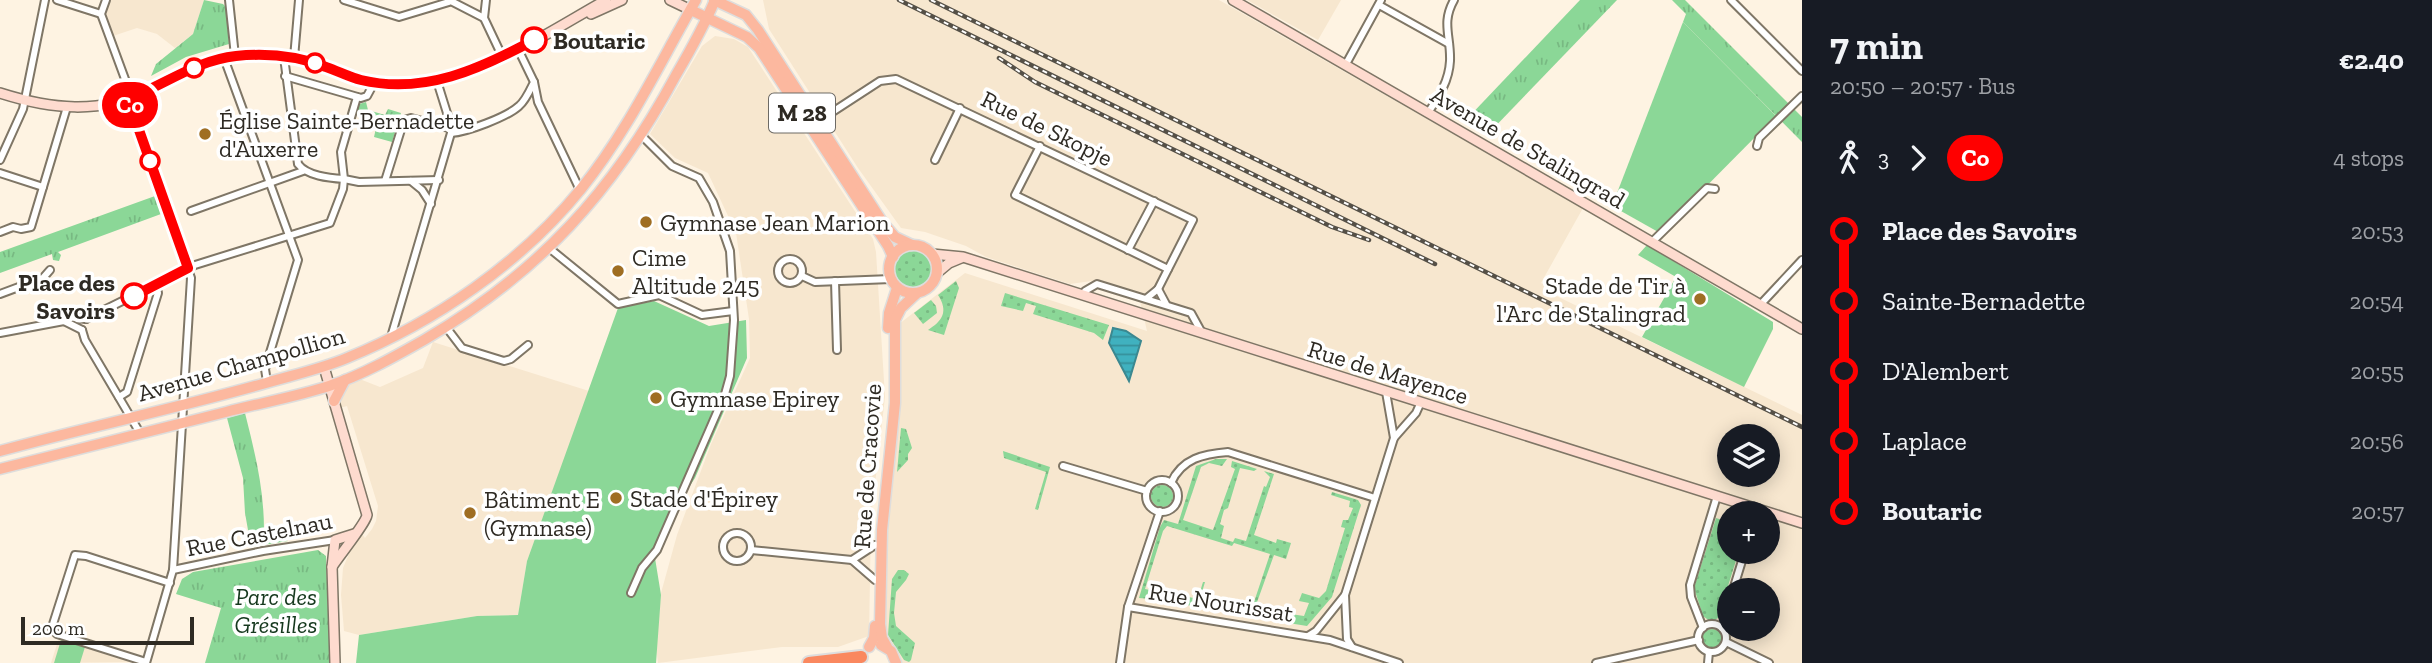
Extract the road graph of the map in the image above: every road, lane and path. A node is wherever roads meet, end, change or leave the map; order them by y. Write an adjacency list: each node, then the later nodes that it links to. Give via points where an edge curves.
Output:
1 (45, 0): 41 (street)
2 (57, 0): 20 (street)
3 (106, 0): 20 (street)
4 (229, 0): 27 (street)
5 (299, 0): 29 (street)
6 (344, 0): 17 (street, via 399,17)
7 (486, 0): 22 (street)
8 (606, 0): 21 (main road)
9 (622, 0): 21 (main road)
10 (670, 0): 19 (main road)
11 (696, 0): 19 (main road, Avenue Champollion)
12 (714, 0): 23 (main road, Avenue Champollion); 24 (main road, M 28, via 746,15)
13 (733, 0): 24 (main road, M 28, via 750,13)
14 (1233, 0): 31 (main road, Avenue de Stalingrad)
15 (1454, 0): 25 (street, via 1446,19)
16 (1731, 0): 32 (street)
17 (449, 1): 22 (street)
18 (1380, 2): 25 (street); 31 (street)
19 (691, 10): 23 (main road, M 28); 63 (main road, Avenue Champollion, via 626,125)
20 (101, 14): 40 (street)
21 (579, 17): 26 (main road)
22 (484, 18): 28 (street)
23 (707, 18): 49 (main road, Avenue Champollion); 75 (main road, M 28, via 747,37 759,48)
24 (758, 30): 47 (main road, M 28)
25 (1449, 44): 45 (street, via 1447,77)
26 (518, 49): 28 (main road); 35 (street)
27 (235, 56): 29 (main road); 30 (main road)
28 (502, 56): 34 (main road)
29 (289, 57): 33 (street); 36 (main road)
30 (224, 58): 40 (main road, via 183,72); 60 (street)
31 (1346, 64): 45 (main road, Avenue de Stalingrad)
32 (1802, 71)
33 (285, 76): 39 (street); 54 (street, via 297,161)
34 (437, 81): 36 (main road); 48 (street)
35 (534, 82): 46 (street); 48 (street, via 518,107 460,132)
36 (374, 83): 39 (street, via 367,96)
37 (0, 93): 41 (main road)
38 (1802, 96): 51 (street, via 1759,138)
39 (357, 97): 56 (street, via 341,152)
40 (130, 99): 42 (main road, via 97,107); 78 (street)
41 (24, 101): 42 (main road); 52 (street)
42 (67, 107): 61 (street)
43 (960, 108): 47 (street, Rue de Skopje, via 891,78); 50 (street, Rue de Skopje); 53 (street)
44 (552, 112): 46 (street)
45 (1428, 113): 70 (main road, Avenue de Stalingrad)
46 (546, 118): 63 (street)
47 (817, 122): 71 (main road, M 28, via 888,230)
48 (451, 131): 58 (street); 59 (street, via 411,118 404,120)
49 (642, 136): 72 (main road, Avenue Champollion, via 605,187); 93 (street, via 671,166 699,178 713,202 730,251)
50 (1040, 146): 64 (street, Rue de Skopje); 73 (street, via 1015,195)
51 (1757, 146)
52 (0, 160)
53 (935, 160)
54 (303, 171): 56 (street); 60 (street)
55 (0, 173): 61 (street)
56 (344, 179): 59 (street); 69 (street, via 330,223)
57 (409, 180): 58 (street); 59 (street); 65 (street)
58 (439, 180): 65 (street)
59 (385, 181)
60 (271, 182): 66 (street); 69 (street)
61 (43, 187): 67 (street, via 30,227)
62 (1715, 188): 70 (street, via 1707,188)
63 (580, 190): 68 (main road, Avenue Champollion)
64 (1154, 201): 73 (street); 79 (street, Rue de Skopje, via 1193,220)
65 (431, 205): 101 (street)
66 (191, 211)
67 (0, 232)
68 (538, 235): 72 (main road); 101 (main road, Avenue Champollion, via 467,292)
69 (291, 237): 78 (street); 106 (street, via 298,260 265,369)
70 (1653, 241): 92 (main road, Avenue de Stalingrad)
71 (912, 245): 74 (main road); 75 (main road)
72 (549, 247): 93 (street, via 618,304 659,295 702,315); 96 (main road, Avenue Champollion, via 519,275)
73 (1128, 250): 79 (street)
74 (932, 254): 76 (main road, Rue de Mayence); 81 (main road)
75 (892, 257): 84 (main road, via 889,268)
76 (963, 257): 81 (main road); 89 (main road, Rue de Mayence)
77 (1802, 260): 92 (street)
78 (188, 268): 85 (street); 113 (street)
79 (1168, 269): 86 (street, Rue de Skopje)
80 (50, 270): 87 (street, via 43,278)
81 (937, 273): 88 (main road, via 927,290)
82 (802, 276): 82 (street, via 788,284 781,280 778,269 786,260 794,260 802,268); 83 (street, via 808,281)
83 (835, 281): 84 (street); 103 (street)
84 (894, 284): 88 (main road); 130 (main road, Rue de Cracovie, via 889,313 892,394)
85 (156, 285): 94 (street); 110 (street, via 158,293 127,392)
86 (1158, 289): 90 (street, Rue de Skopje); 91 (street)
87 (0, 293)
88 (916, 294): 146 (main road, Rue de Cracovie, via 895,320 895,402 882,530 880,625)
89 (1084, 295): 90 (street, via 1097,284); 100 (main road, Rue de Mayence)
90 (1147, 299): 91 (street)
91 (1166, 304): 100 (street, via 1191,313)
92 (1760, 305): 97 (main road, Avenue de Stalingrad)
93 (733, 311): 137 (street, via 725,394 657,550 642,568)
94 (86, 319): 95 (street, via 67,317); 98 (street)
95 (64, 321): 98 (street); 99 (street)
96 (446, 327): 102 (street, via 462,348 503,361); 105 (main road, Avenue Champollion)
97 (1802, 328)
98 (82, 330): 110 (street)
99 (1, 331)
100 (1202, 333): 109 (main road, Rue de Mayence)
101 (390, 338): 104 (main road, Avenue Champollion)
102 (528, 345)
103 (837, 350)
104 (324, 367): 106 (main road, Avenue Champollion); 107 (main road, Rue Castelnau)
105 (346, 378): 107 (main road, Avenue Champollion); 111 (main road)
106 (267, 382): 113 (main road, Avenue Champollion)
107 (329, 386): 108 (main road, Avenue Champollion); 111 (main road, Rue Castelnau)
108 (309, 391): 111 (main road); 113 (main road, Avenue Champollion)
109 (1386, 392): 112 (main road, Rue de Mayence); 116 (street)
110 (119, 397): 114 (street)
111 (334, 401): 128 (main road, Rue Castelnau, via 367,515)
112 (1421, 402): 116 (street); 122 (main road, Rue de Mayence)
113 (184, 414): 114 (main road, Avenue Champollion); 115 (main road, Avenue Champollion); 134 (street)
114 (130, 417): 115 (street, Avenue Champollion); 117 (main road, Avenue Champollion)
115 (140, 433): 119 (main road, Avenue Champollion)
116 (1394, 438): 123 (street)
117 (0, 451)
118 (1063, 466): 121 (street)
119 (0, 469)
120 (1171, 483): 121 (street, via 1157,481); 123 (street, via 1188,462 1204,454 1228,452); 125 (street, via 1177,502)
121 (1147, 491): 125 (street, via 1151,506)
122 (1717, 496): 124 (main road, Rue de Mayence); 141 (street, via 1690,585)
123 (1375, 498): 138 (street)
124 (1731, 501)
125 (1160, 511): 139 (street)
126 (1780, 517): 127 (main road, Rue de Mayence)
127 (1802, 523)
128 (355, 534): 129 (main road, Rue Castelnau); 133 (main road)
129 (331, 541): 133 (main road); 134 (street, Rue Castelnau)
130 (876, 545): 132 (street); 135 (main road, Rue de Cracovie)
131 (751, 550): 131 (street, via 747,537 737,533 728,537 724,546 726,555 736,561); 132 (street)
132 (852, 560): 135 (street)
133 (332, 567): 152 (main road)
134 (173, 570): 136 (street, Rue Castelnau)
135 (876, 580): 145 (main road, Rue de Cracovie, via 874,638)
136 (170, 583): 151 (street, Rue Castelnau); 151 (street, via 75,555 52,624 57,634)
137 (631, 593)
138 (1345, 595): 142 (street); 147 (street, via 1347,639)
139 (1128, 607): 142 (street, Rue Nourissat); 154 (street)
140 (1717, 627): 141 (street)
141 (1703, 628): 143 (street)
142 (1308, 636): 147 (street, Rue Nourissat)
143 (1699, 640): 148 (street); 156 (street)
144 (1726, 642): 148 (street); 158 (street)
145 (869, 647): 146 (main road); 149 (main road)
146 (887, 647): 150 (main road)
147 (1353, 648): 155 (street, Rue Nourissat)
148 (1709, 652): 157 (street)
149 (860, 660): 153 (highway)
150 (897, 662)
151 (146, 663)
152 (335, 663)
153 (809, 663)
154 (1119, 663)
155 (1399, 663)
156 (1596, 663)
157 (1708, 663)
158 (1769, 663)

